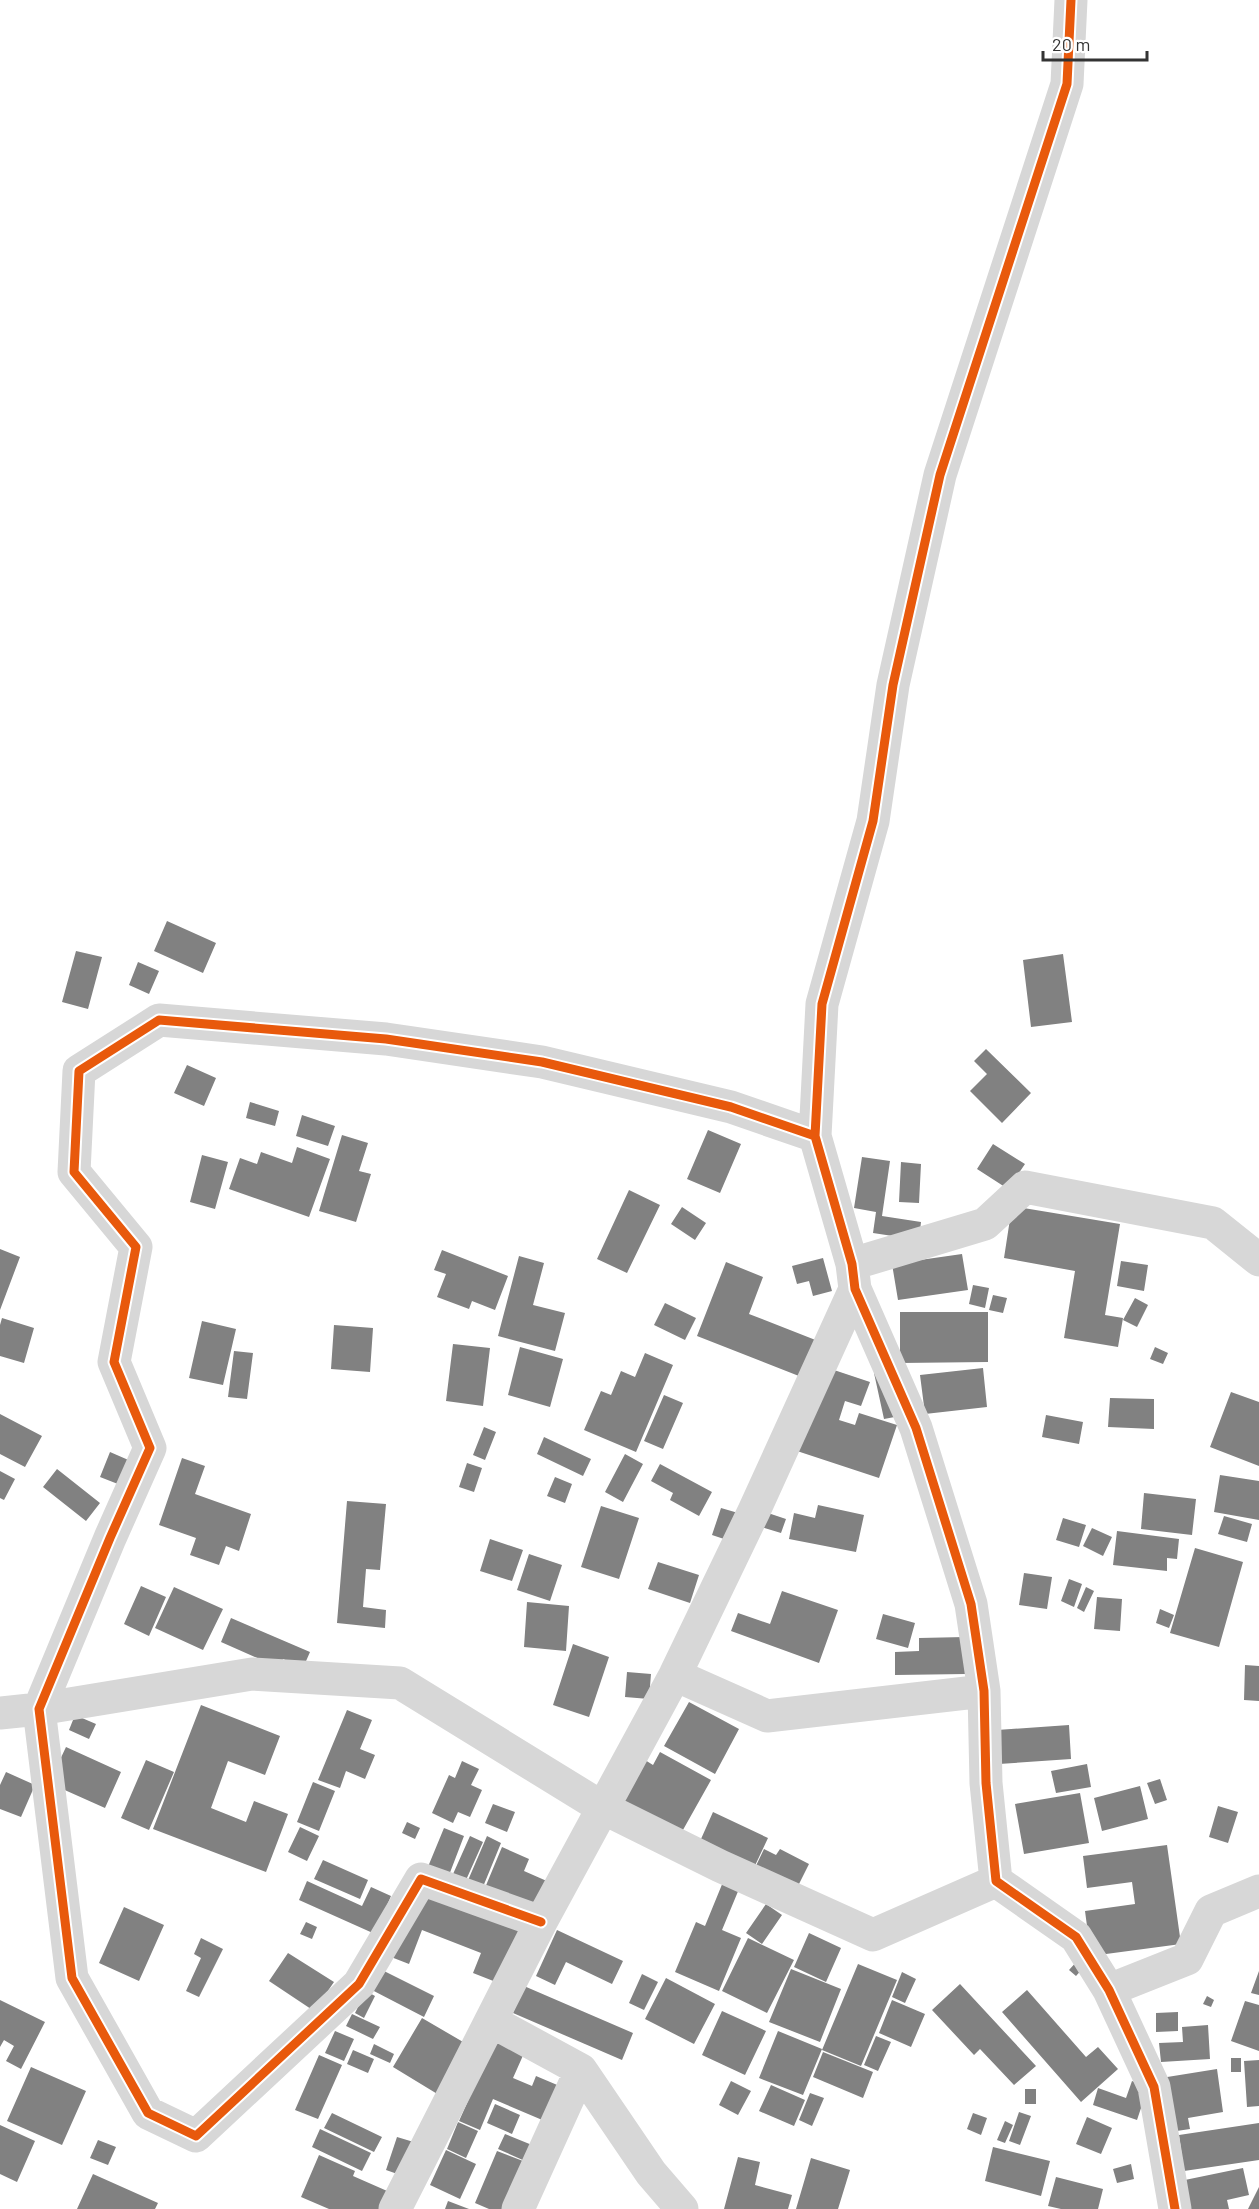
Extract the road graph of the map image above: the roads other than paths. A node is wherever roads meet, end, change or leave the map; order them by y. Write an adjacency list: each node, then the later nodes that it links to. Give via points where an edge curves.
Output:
1 (1071, 0): 2 (street, via 1067,84 940,475 893,685 873,821 822,1004)
2 (815, 1136): 4 (street); 7 (street, via 731,1107 542,1062 386,1039 159,1020 79,1071 74,1172 136,1247 114,1362 150,1448)
3 (1259, 1260): 4 (street, via 1213,1223 1025,1187 985,1224)
4 (853, 1277): 5 (street, via 754,1511); 6 (street, via 916,1428 971,1604)
5 (675, 1675): 6 (street, via 767,1716); 9 (street)
6 (984, 1691): 10 (street, via 986,1783)
7 (39, 1709): 8 (street); 9 (street, via 252,1674 400,1683); 12 (street, via 72,1978 148,2113 196,2136 359,1984 421,1879)
8 (0, 1713)
9 (603, 1808): 10 (street, via 873,1935); 12 (street)
10 (996, 1881): 13 (street, via 1076,1937)
11 (1259, 1891): 13 (street, via 1211,1911 1188,1959)
12 (541, 1922): 14 (street)
13 (1109, 1989): 19 (street, via 1154,2087)
14 (490, 2021): 15 (street); 16 (street)
15 (581, 2070): 17 (street); 18 (street, via 651,2173)
16 (395, 2209)
17 (518, 2209)
18 (682, 2209)
19 (1175, 2209)

